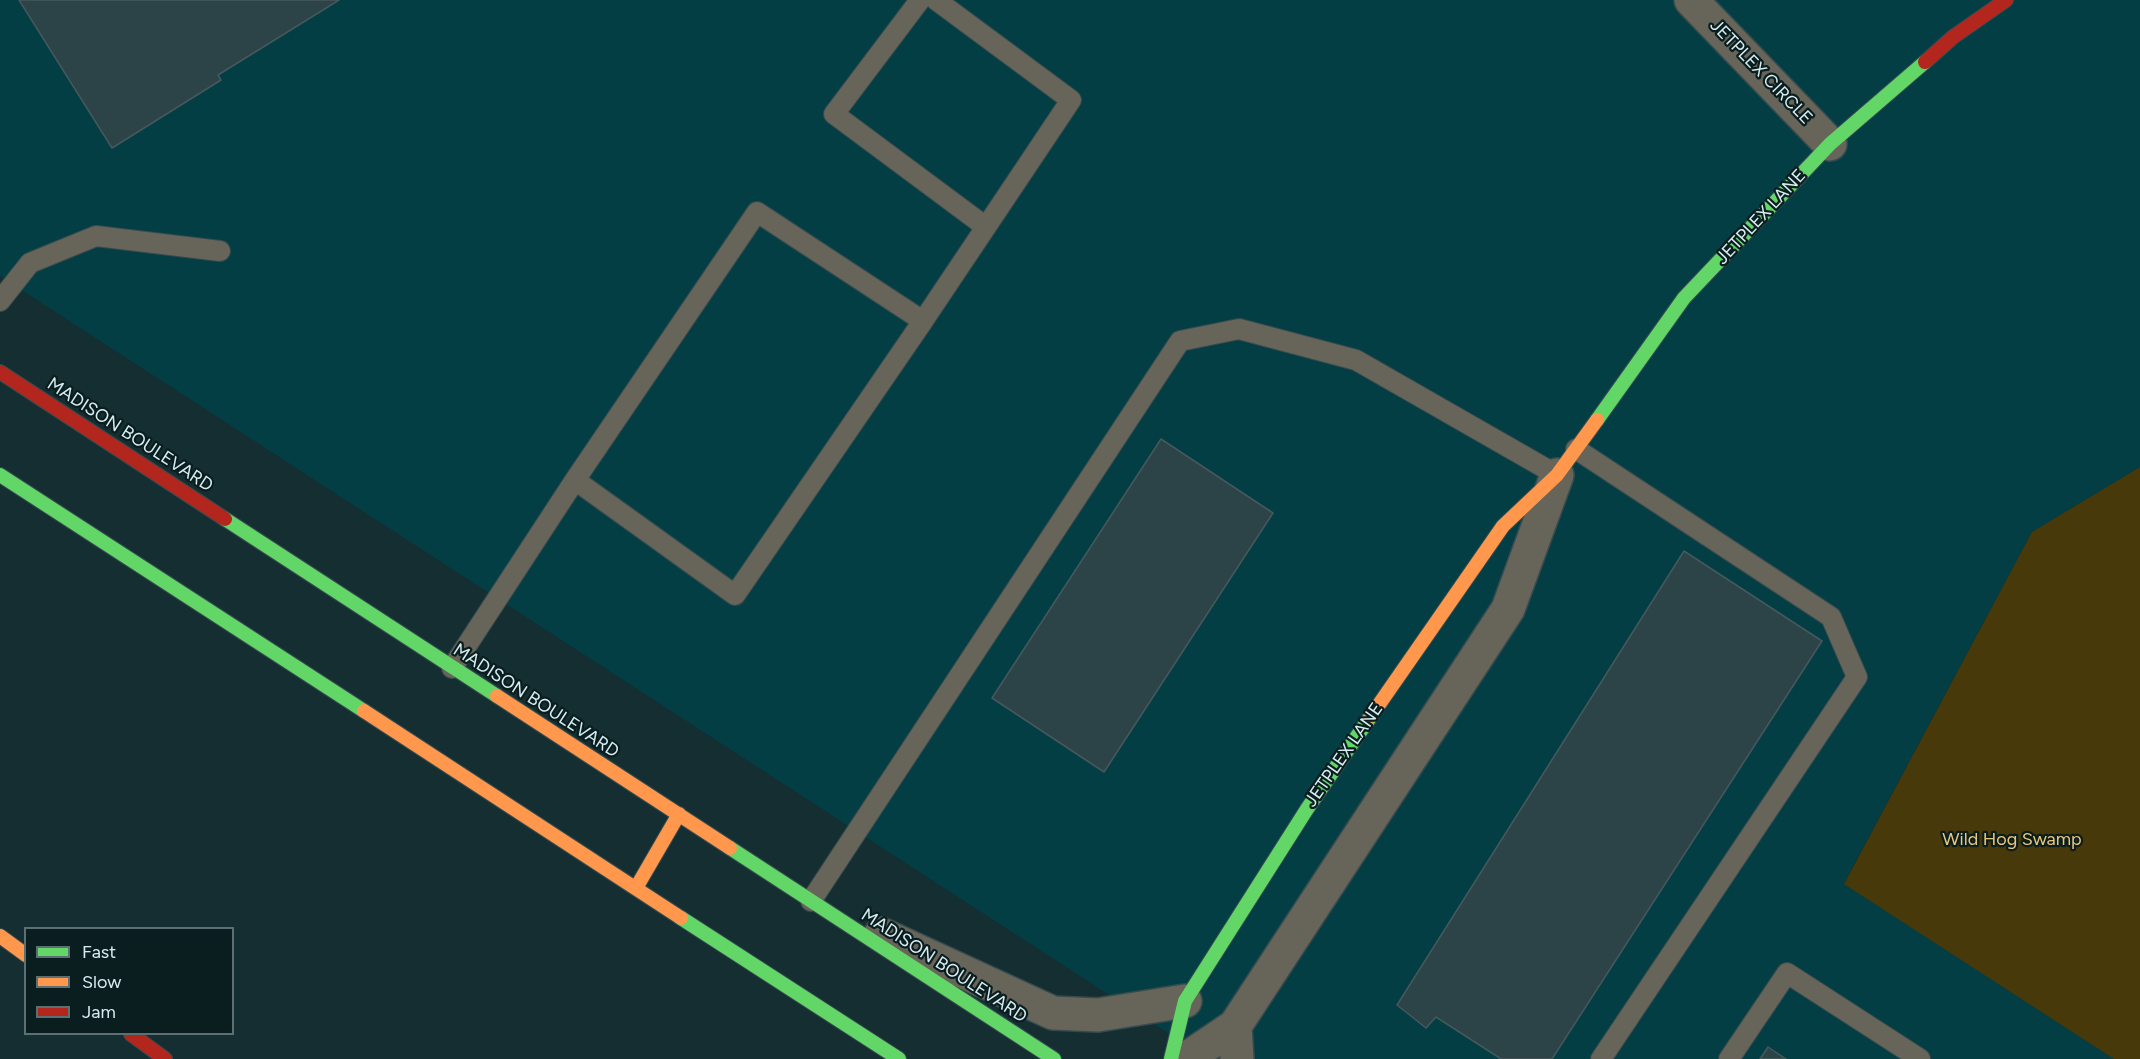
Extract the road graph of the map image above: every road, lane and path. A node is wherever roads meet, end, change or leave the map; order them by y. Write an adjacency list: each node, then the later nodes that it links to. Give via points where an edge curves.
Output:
1 (920, 0): 6 (lane, via 834,114)
2 (936, 0): 6 (lane, via 1071,100)
3 (1691, 0): 5 (street, JETPLEX CIRCLE)
4 (2006, 0): 5 (main road, JETPLEX LANE, via 1953,38)
5 (1830, 144): 11 (main road, JETPLEX LANE, via 1684,298)
6 (986, 227): 9 (lane)
7 (220, 251): 8 (lane, via 96,236 30,263)
8 (0, 301)
9 (922, 321): 14 (lane, via 757,212); 14 (lane, via 735,595)
10 (0, 372): 15 (main road, MADISON BOULEVARD)
11 (1576, 449): 13 (main road, JETPLEX LANE); 30 (lane, via 1831,617 1857,677)
12 (0, 475): 17 (main road)
13 (1557, 475): 18 (lane, via 1356,360 1239,329 1180,341); 21 (main road, JETPLEX LANE, via 1503,526 1307,809); 22 (street, JETPLEX LANE, via 1508,609)
14 (575, 480): 15 (lane)
15 (452, 668): 16 (main road, MADISON BOULEVARD)
16 (679, 814): 17 (main road); 18 (main road, MADISON BOULEVARD)
17 (636, 888): 25 (main road)
18 (811, 901): 21 (street, via 1053,1013 1098,1015); 26 (main road, MADISON BOULEVARD)
19 (0, 936): 20 (main road)
20 (24, 954)
21 (1185, 1001): 27 (main road, JETPLEX LANE)
22 (1235, 1026): 28 (street, JETPLEX LANE); 29 (street)
23 (132, 1035): 24 (main road)
24 (165, 1059)
25 (899, 1059)
26 (1054, 1059)
27 (1170, 1059)
28 (1186, 1059)
29 (1237, 1059)
30 (1601, 1059)
31 (1729, 1059): 32 (lane, via 1787,973)
32 (1920, 1059)

